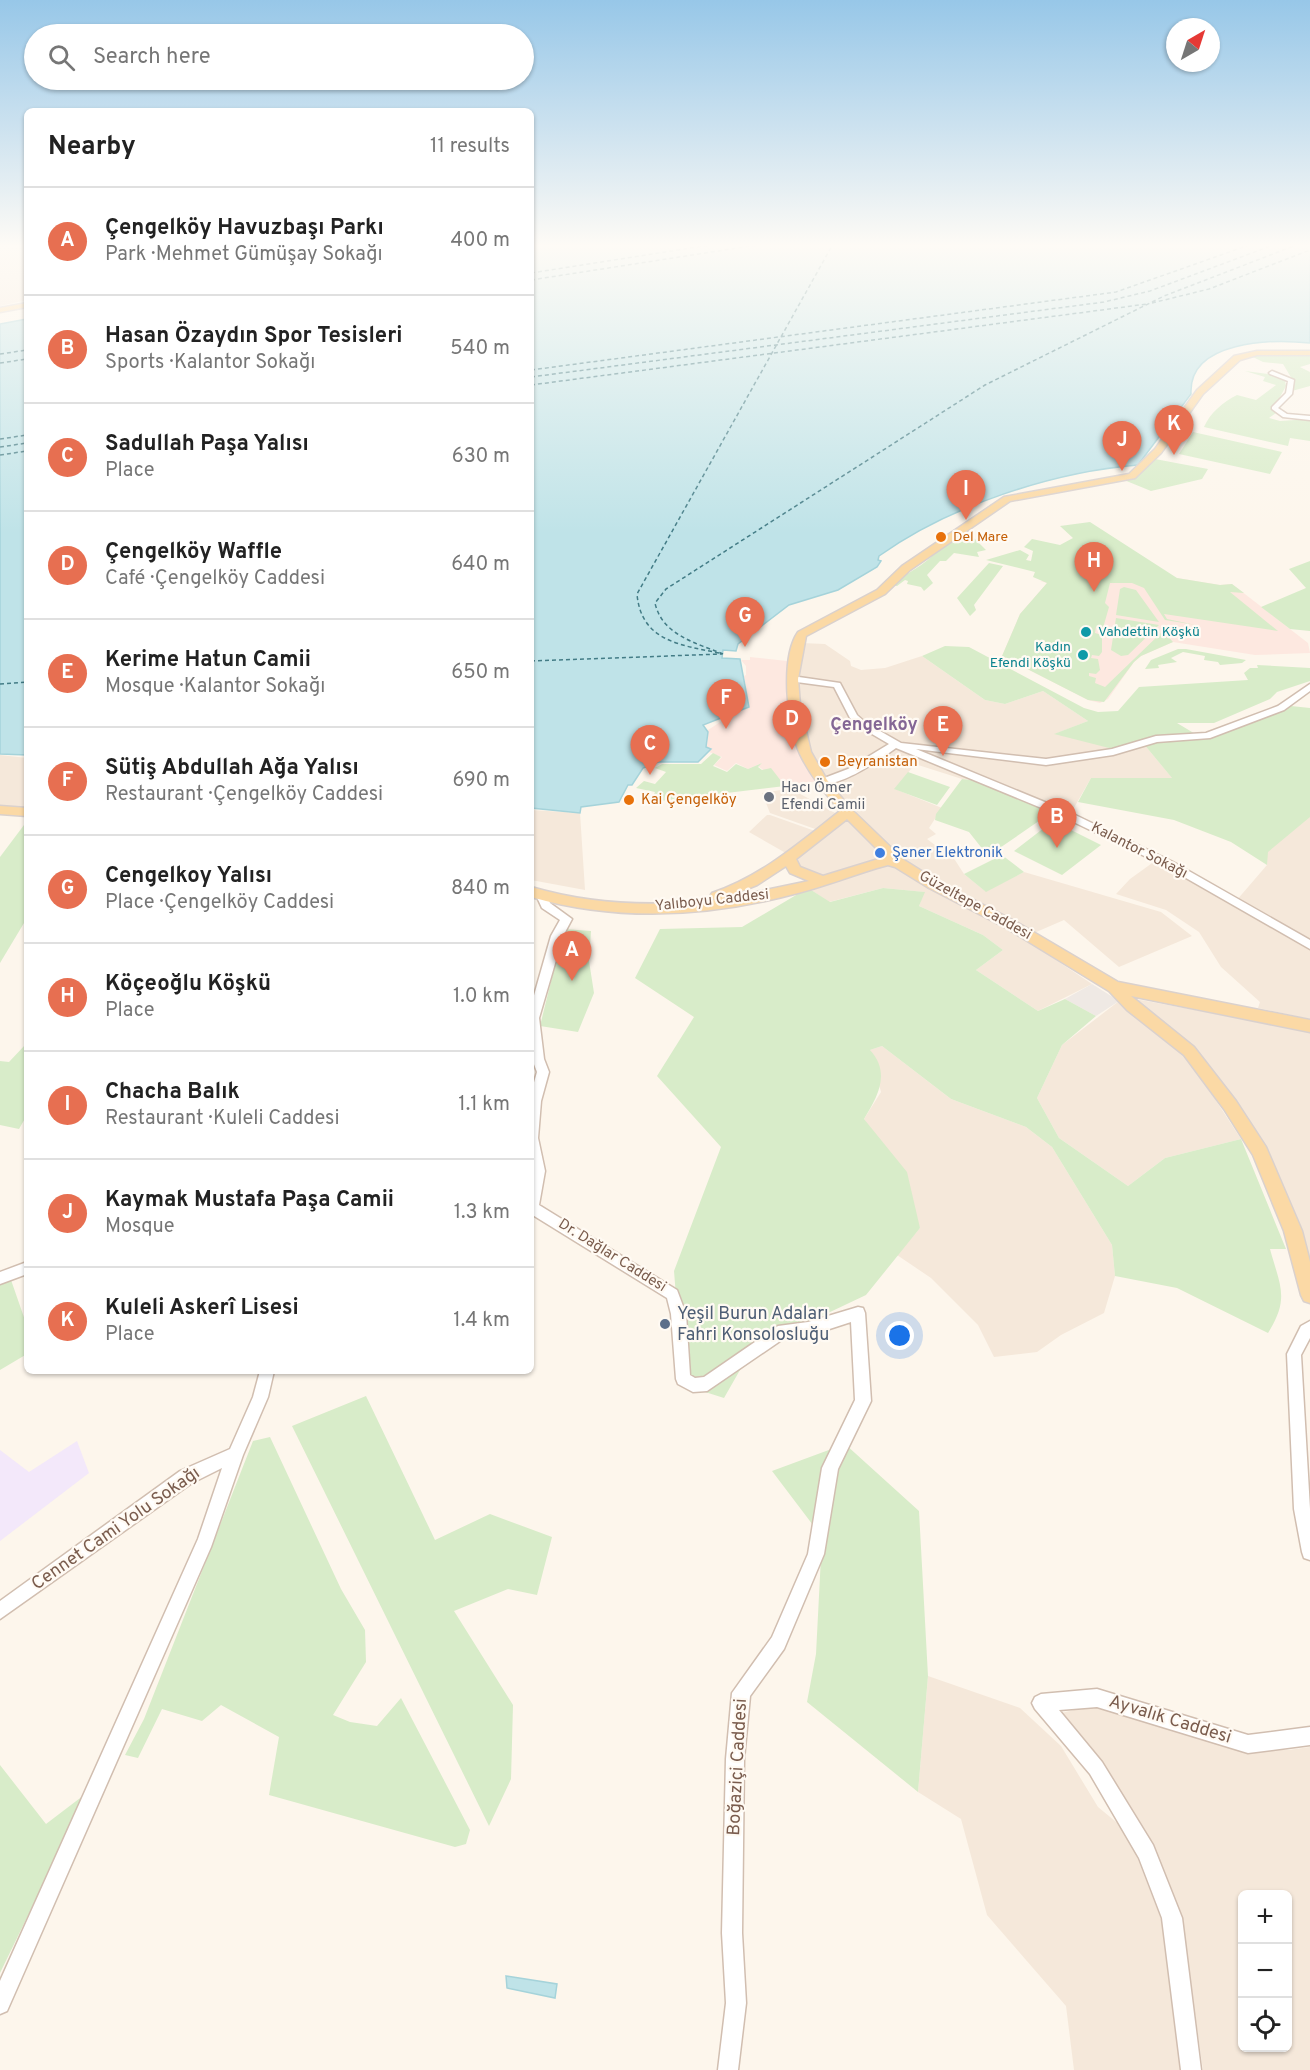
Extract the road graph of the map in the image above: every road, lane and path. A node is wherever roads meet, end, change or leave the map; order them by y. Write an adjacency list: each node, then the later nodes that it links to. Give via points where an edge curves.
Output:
1 (1310, 353): 4 (main road, Güzeltepe Caddesi, via 1248,354 1237,358 1200,392 1158,451 1132,476 1007,499 906,568 881,592 802,634)
2 (1272, 373): 3 (street, via 1291,380 1289,394 1274,408 1276,412 1286,417)
3 (1310, 418)
4 (792, 679): 6 (street, Kalantor Sokağı, via 837,685 853,716); 7 (main road, Güzeltepe Caddesi, via 797,728)
5 (1310, 687): 6 (street, via 1281,708 1207,736 1156,739 1113,752 1046,762)
6 (895, 744): 7 (street, via 872,761); 17 (street, Kalantor Sokağı, via 1021,795 1169,864)
7 (822, 782): 10 (main road, Güzeltepe Caddesi)
8 (0, 810): 9 (main road)
9 (24, 812)
10 (847, 813): 11 (main road, Yalıboyu Caddesi); 12 (main road, Güzeltepe Caddesi)
11 (788, 857): 13 (main road, Yalıboyu Caddesi); 14 (main road, via 795,870)
12 (892, 859): 14 (main road, Yalıboyu Caddesi); 18 (main road, Güzeltepe Caddesi)
13 (775, 868): 15 (main road, via 786,869 795,876); 16 (main road, Yalıboyu Caddesi, via 731,893 664,903)
14 (822, 881): 15 (main road, Yalıboyu Caddesi)
15 (795, 889): 16 (main road, Yalıboyu Caddesi, via 735,901 655,908 597,906)
16 (534, 891): 19 (street, via 566,919 557,936)
17 (1310, 945)
18 (1136, 999): 20 (main road); 28 (main road, via 1189,1051 1260,1152 1293,1231)
19 (534, 1019)
20 (1310, 1026)
21 (534, 1030): 22 (street, Dr. Dağlar Caddesi, via 543,1072)
22 (534, 1113)
23 (534, 1149): 24 (street, Dr. Dağlar Caddesi, via 538,1172)
24 (534, 1196)
25 (534, 1209): 29 (street, Dr. Dağlar Caddesi, via 672,1294 679,1305 679,1364 683,1379 693,1385 707,1384 783,1331 808,1329)
26 (24, 1269): 27 (street)
27 (0, 1278)
28 (1310, 1295)
29 (858, 1313): 37 (street, Boğaziçi Caddesi, via 864,1401 830,1468 816,1554 807,1576 778,1642 741,1692 735,1759 732,1933 736,2003)
30 (1310, 1328): 33 (street, via 1293,1354 1302,1509)
31 (266, 1374): 32 (street)
32 (235, 1454): 34 (street, Cennet Cami Yolu Sokağı, via 186,1477); 36 (street, via 205,1541)
33 (1310, 1552)
34 (0, 1611)
35 (1310, 1736): 38 (street, Ayvalık Caddesi, via 1248,1744 1097,1698 1041,1703 1096,1768 1146,1852 1172,1918)
36 (0, 2004)
37 (728, 2070)
38 (1191, 2070)

